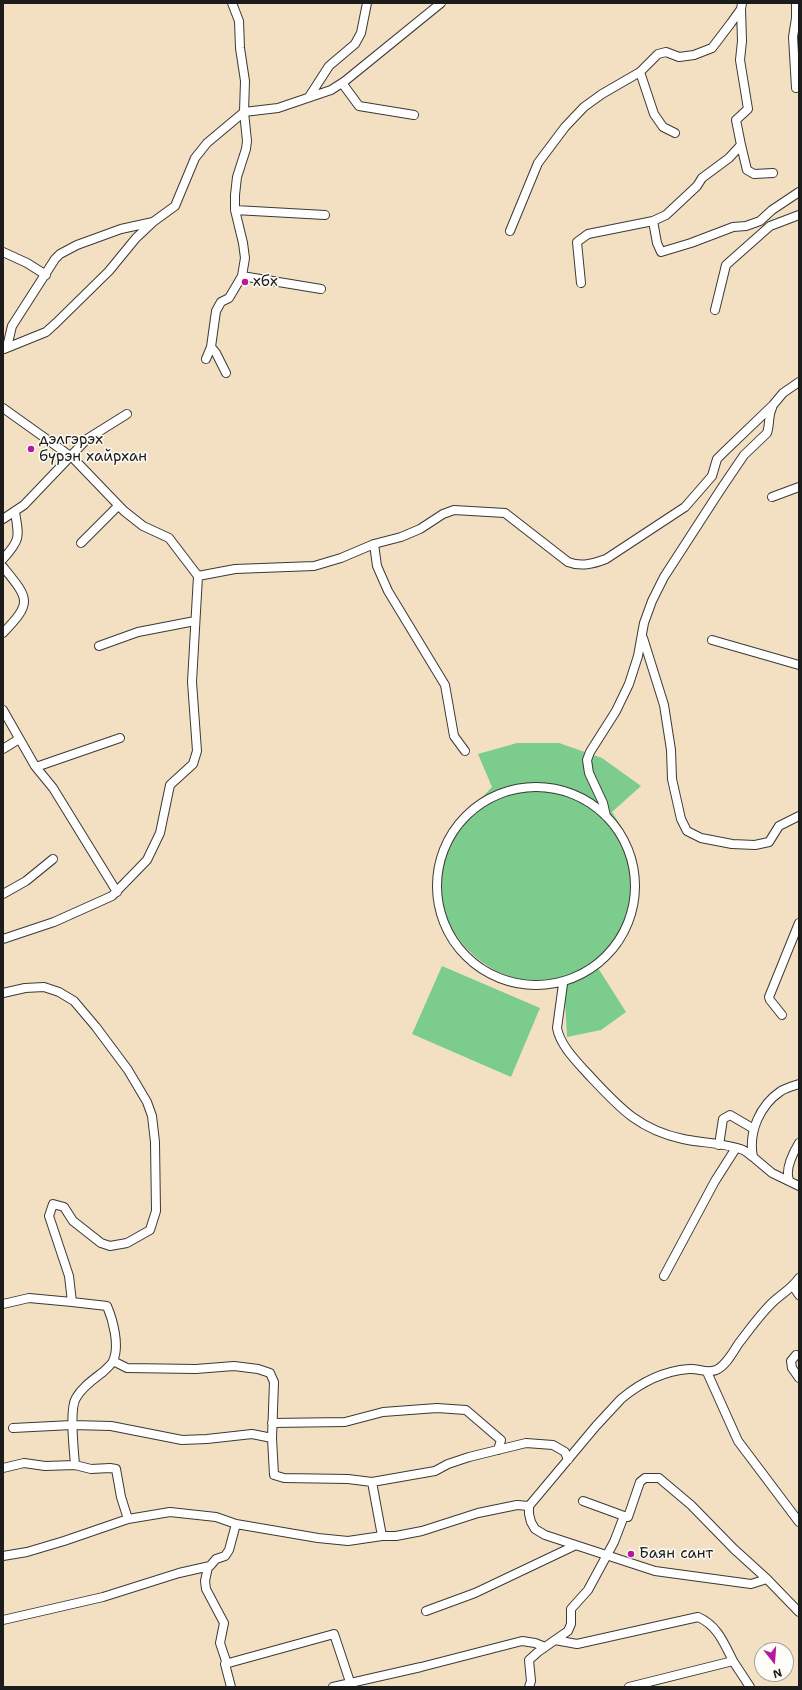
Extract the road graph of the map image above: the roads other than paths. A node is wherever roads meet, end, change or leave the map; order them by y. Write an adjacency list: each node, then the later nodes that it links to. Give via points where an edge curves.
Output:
1 (232, 3): 10 (street, via 239,21 245,80)
2 (367, 3): 9 (street, via 361,33 355,44 329,66)
3 (441, 3): 7 (street)
4 (796, 3): 8 (street, via 793,37)
5 (742, 6): 6 (street, via 712,48 694,55 679,57 666,52 658,54); 13 (street, via 740,60 748,108 736,120)
6 (640, 72): 12 (street, via 654,114 663,127); 21 (street, via 584,107 565,127 538,163)
7 (342, 83): 9 (street, via 331,90); 11 (street, via 362,108)
8 (796, 88)
9 (309, 97): 10 (street, via 278,108)
10 (244, 112): 16 (street, via 247,141 237,177); 20 (street, via 207,143 195,158 175,206)
11 (414, 115)
12 (675, 133)
13 (741, 145): 14 (street, via 747,170 754,174); 19 (street, via 729,158 702,178 666,215)
14 (773, 173)
15 (799, 192): 19 (street, via 760,221 733,227 661,252)
16 (235, 210): 17 (street); 24 (street, via 244,244)
17 (325, 215)
18 (799, 215): 27 (street, via 770,226 726,265)
19 (653, 221): 25 (street, via 594,232 582,237 577,242)
20 (153, 222): 23 (street, via 66,250 55,259); 29 (street, via 109,271 46,332)
21 (510, 231)
22 (3, 252): 23 (street)
23 (46, 275): 29 (street, via 12,326)
24 (242, 276): 26 (street); 28 (street, via 229,298 221,302 216,311)
25 (581, 283)
26 (321, 289)
27 (715, 310)
28 (211, 347): 30 (street); 31 (street)
29 (5, 348)
30 (206, 359)
31 (226, 374)
32 (799, 382): 33 (street, via 783,392)
33 (773, 405): 43 (street, via 717,460 712,476 685,507 596,563 579,565 568,562 505,512 454,510 407,535); 49 (street, via 769,414 767,433 744,455 664,578 648,611)
34 (3, 408): 36 (street)
35 (127, 414): 36 (street, via 87,439)
36 (71, 457): 39 (street); 40 (street)
37 (799, 487): 38 (street)
38 (772, 497)
39 (118, 506): 42 (street); 46 (street, via 143,526 169,538)
40 (15, 512): 41 (street); 44 (street, via 18,537)
41 (3, 519)
42 (81, 543)
43 (374, 544): 46 (street, via 314,566 235,569); 57 (street, via 378,566 388,591 445,685 454,736)
44 (3, 559)
45 (3, 567): 48 (street, via 24,594 19,616)
46 (198, 576): 47 (street)
47 (195, 622): 51 (street, via 138,632); 62 (street, via 192,682 197,751 194,764 170,785 160,833 147,860)
48 (3, 633)
49 (642, 636): 59 (street, via 623,698 587,760); 60 (street, via 664,705 671,750 672,779 681,819 687,831 701,838 732,844 758,845 770,842 779,826)
50 (712, 640): 52 (street)
51 (99, 646)
52 (799, 665)
53 (3, 710): 55 (street)
54 (120, 738): 58 (street)
55 (19, 739): 56 (street); 58 (street)
56 (3, 749)
57 (465, 750)
58 (36, 768): 62 (street, via 53,788)
59 (606, 816): 66 (street, via 624,840 631,858 634,901 630,919 614,947 600,962); 66 (street, via 594,805 573,793 554,787 533,786 510,791 491,798 458,823 441,854 437,885 440,913 454,943 464,955 488,974 504,981 524,985)
60 (799, 816)
61 (54, 859): 63 (street, via 26,881)
62 (117, 892): 65 (street, via 61,919)
63 (3, 894)
64 (799, 924): 68 (street, via 769,997)
65 (3, 939)
66 (563, 984): 72 (street, via 558,1036 578,1063 619,1107 638,1122 660,1133 684,1140)
67 (3, 993): 81 (street, via 44,987 74,1001 128,1070 147,1102 152,1116 156,1211 150,1230 127,1243 110,1246 100,1243 73,1221 64,1207 53,1204 49,1216 69,1276)
68 (782, 1015)
69 (799, 1084): 70 (street, via 782,1091 770,1102 758,1117)
70 (754, 1129): 72 (street, via 730,1115 723,1119); 74 (street, via 751,1146)
71 (799, 1143): 75 (street, via 786,1174)
72 (719, 1145): 73 (street)
73 (736, 1148): 74 (street); 77 (street, via 704,1200)
74 (753, 1157): 75 (street, via 772,1173)
75 (789, 1180): 76 (street)
76 (799, 1186)
77 (664, 1276)
78 (799, 1278): 79 (street)
79 (793, 1286): 80 (street); 85 (street, via 774,1301 758,1319 725,1364 717,1370)
80 (799, 1295)
81 (72, 1302): 82 (street, via 29,1298); 84 (street, via 107,1306 116,1337)
82 (3, 1304)
83 (796, 1355): 86 (street, via 792,1361 792,1368)
84 (113, 1361): 87 (street, via 127,1368 196,1369 234,1366 270,1373 274,1382); 88 (street, via 76,1398)
85 (707, 1372): 92 (street, via 691,1368 673,1371 632,1390 613,1406); 100 (street, via 738,1441)
86 (799, 1378)
87 (272, 1423): 90 (street); 91 (street, via 345,1422 383,1412 437,1408 466,1410 501,1440)
88 (72, 1425): 89 (street); 90 (street, via 111,1426 182,1440 252,1434); 93 (street)
89 (13, 1428)
90 (272, 1438): 95 (street, via 274,1475 284,1478)
91 (498, 1450): 92 (street, via 526,1443 553,1445 565,1452); 95 (street, via 469,1457 435,1471)
92 (568, 1460): 97 (street)
93 (75, 1465): 94 (street, via 45,1466 24,1463); 99 (street, via 91,1469 116,1469)
94 (3, 1468)
95 (372, 1482): 102 (street)
96 (584, 1501): 98 (street)
97 (529, 1506): 102 (street, via 517,1505 478,1513 422,1531); 103 (street, via 529,1514 535,1529)
98 (624, 1516): 104 (street); 107 (street, via 628,1517 640,1482 645,1478 659,1478 691,1505)
99 (128, 1519): 101 (street, via 170,1512 216,1518); 105 (street, via 27,1552)
100 (799, 1522)
101 (236, 1524): 102 (street, via 348,1541); 106 (street, via 229,1550 225,1556 216,1559)
102 (382, 1536)
103 (574, 1546): 104 (street); 108 (street, via 475,1594)
104 (607, 1554): 107 (street, via 655,1571 751,1584); 111 (street, via 588,1590 571,1609 571,1624 568,1631)
105 (3, 1556)
106 (208, 1567): 110 (street, via 179,1573 103,1597); 114 (street, via 206,1589 224,1623 220,1643)
107 (767, 1579): 109 (street)
108 (426, 1611)
109 (799, 1612)
110 (3, 1620)
111 (555, 1640): 112 (street); 113 (street, via 577,1644 698,1616 708,1621 720,1635)
112 (545, 1647): 115 (street, via 522,1641); 118 (street, via 529,1660 531,1681)
113 (733, 1661): 119 (street); 120 (street)
114 (227, 1664): 115 (street, via 334,1634); 116 (street)
115 (350, 1682): 117 (street)
116 (231, 1687)
117 (333, 1687)
118 (528, 1687)
119 (629, 1687)
120 (750, 1687)

